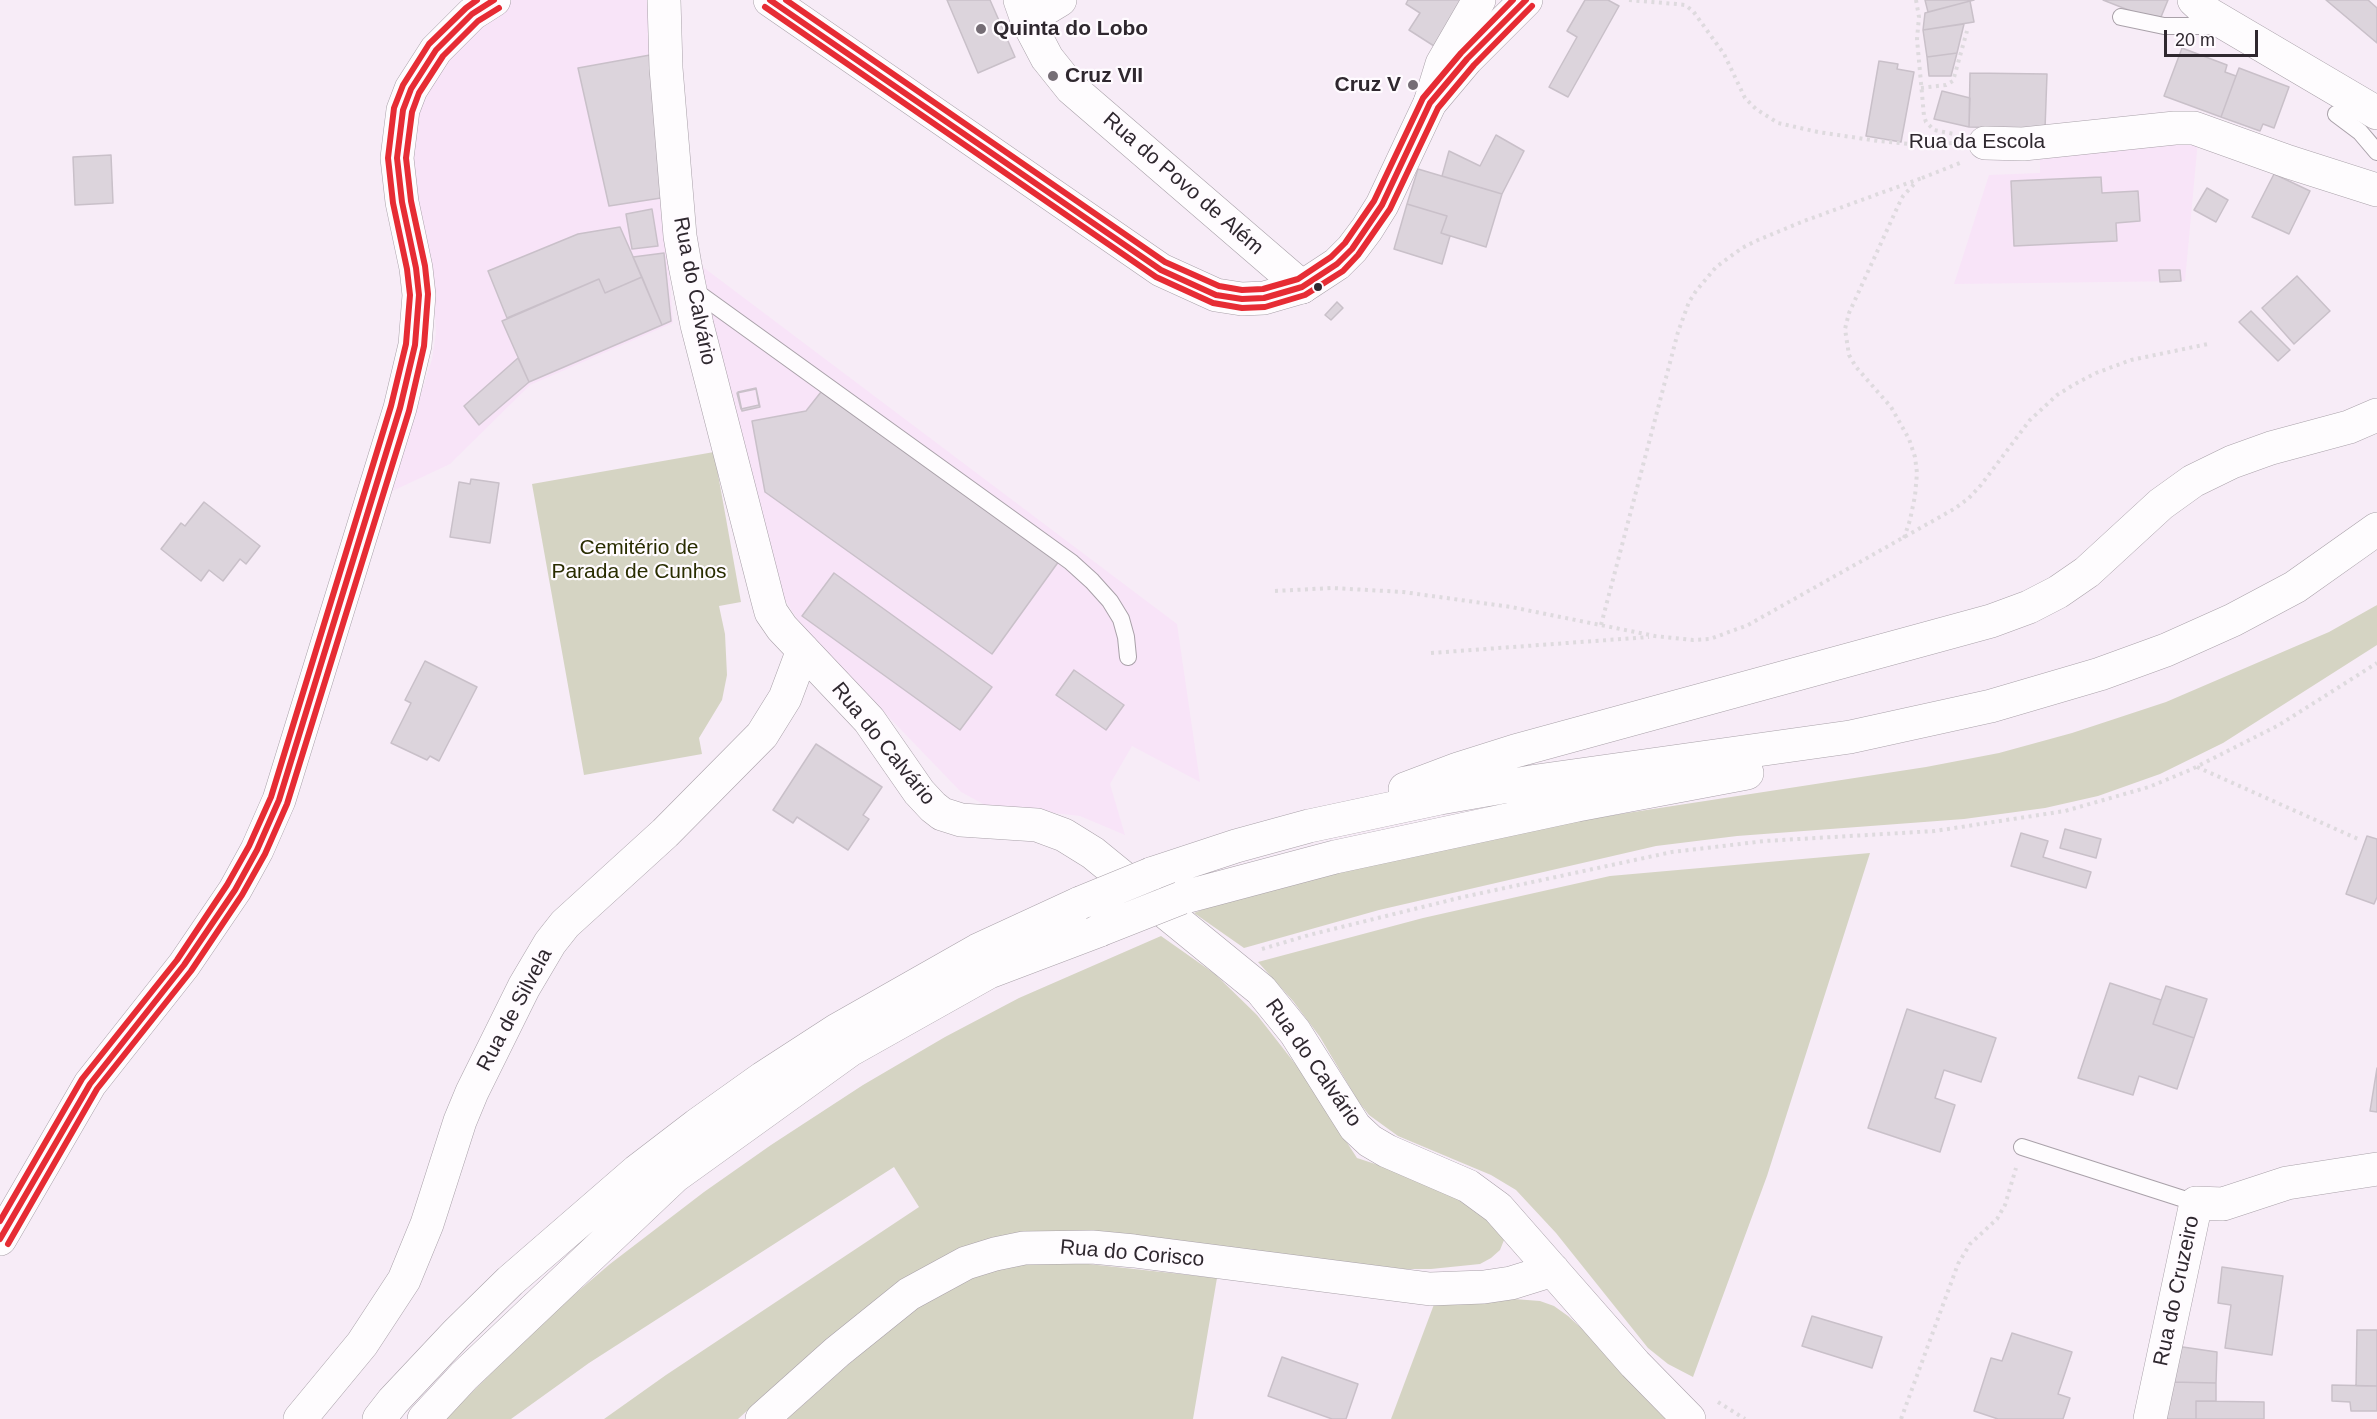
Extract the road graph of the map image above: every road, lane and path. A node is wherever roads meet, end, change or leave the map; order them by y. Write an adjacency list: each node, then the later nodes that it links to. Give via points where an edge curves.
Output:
1 (494, 0): 43 (main road, via 472,14 436,50 411,89 403,110 397,159 419,295 415,345 400,408 279,800 257,850 217,918 90,1084)
2 (664, 0): 22 (main road, Rua do Calvário, via 680,236)
3 (770, 0): 23 (main road, via 1161,270 1216,295 1242,299 1264,298)
4 (1060, 0): 10 (main road, Rua do Povo de Além)
5 (1479, 0): 15 (main road, via 1442,64)
6 (1526, 0): 15 (main road)
7 (1629, 0): 18 (path, Rua da Escola, via 1685,5 1693,11 1724,54 1745,98 1778,123 1878,141)
8 (1916, 0): 14 (path)
9 (2194, 0): 12 (main road)
10 (1024, 10): 23 (main road, Rua do Povo de Além, via 1047,58 1071,88)
11 (2121, 17): 12 (lane, via 2164,26)
12 (2230, 26): 16 (main road)
13 (1967, 31): 14 (path, via 1953,81)
14 (1921, 88): 18 (path, via 1924,116 1930,127 1972,136)
15 (1430, 103): 23 (main road, via 1367,229 1337,264)
16 (2377, 113)
17 (2336, 114): 19 (lane, via 2360,132)
18 (1985, 143): 20 (path, via 1979,155); 21 (main road, Rua da Escola, via 2023,144 2194,128)
19 (2377, 152)
20 (1922, 178): 27 (path, via 1902,196 1845,329 1852,361 1891,407 1915,457 1915,496); 30 (path, via 1758,240 1716,267 1696,291 1678,332)
21 (2377, 190)
22 (690, 287): 32 (main road, Rua do Calvário, via 768,601 776,621); 34 (lane, via 1071,562 1110,601 1121,619)
23 (1302, 287)
24 (2208, 344): 27 (path, via 2115,365 2057,395 2018,433 1969,498)
25 (2377, 415): 37 (main road, via 2349,428 2271,448 2193,481 2160,504 2087,572 2029,607 1991,621 1506,754)
26 (2377, 529): 37 (main road, via 2295,587 2233,620 2100,674 1991,706 1850,737 1493,789)
27 (1904, 538): 31 (path, via 1726,634 1693,640)
28 (2377, 549): 47 (main road, bridge, via 2310,594 2218,643 2106,691 1888,746 1577,805 1347,854 1181,898 989,972 850,1050 675,1176 464,1376)
29 (1275, 591): 30 (path, via 1332,588 1403,592)
30 (1601, 625): 31 (path)
31 (1655, 636): 33 (path)
32 (803, 650): 39 (main road, Rua do Calvário, via 868,720 919,792 942,814 961,820 1037,825 1064,835); 45 (main road, Rua de Silvela, via 785,698 762,735 550,943 472,1092 404,1280 362,1344)
33 (1431, 653)
34 (1128, 657)
35 (2377, 663): 36 (path, via 2279,725)
36 (2196, 766): 38 (path); 39 (path, via 2149,787 2066,811 1935,831 1765,841 1672,852 1463,897)
37 (1309, 826): 46 (main road, bridge, via 1151,874 1080,903 978,950 847,1024 763,1078 637,1170 510,1281)
38 (2358, 839)
39 (1224, 960): 44 (main road, Rua do Calvário, via 1280,1011 1355,1127 1370,1141 1483,1196)
40 (2022, 1148): 42 (lane); 50 (path, via 2001,1212 1970,1244 1958,1264)
41 (2377, 1168): 42 (main road, Rua do Cruzeiro, via 2287,1183 2223,1204)
42 (2196, 1203): 51 (main road, Rua do Cruzeiro)
43 (0, 1239)
44 (1553, 1270): 48 (main road, Rua do Corisco, via 1484,1287 1430,1288 1092,1247 1015,1250 966,1263 909,1294); 49 (main road, Rua do Calvário)
45 (300, 1419)
46 (379, 1419)
47 (424, 1419)
48 (762, 1419)
49 (1689, 1419)
50 (1900, 1419)
51 (2150, 1419)

